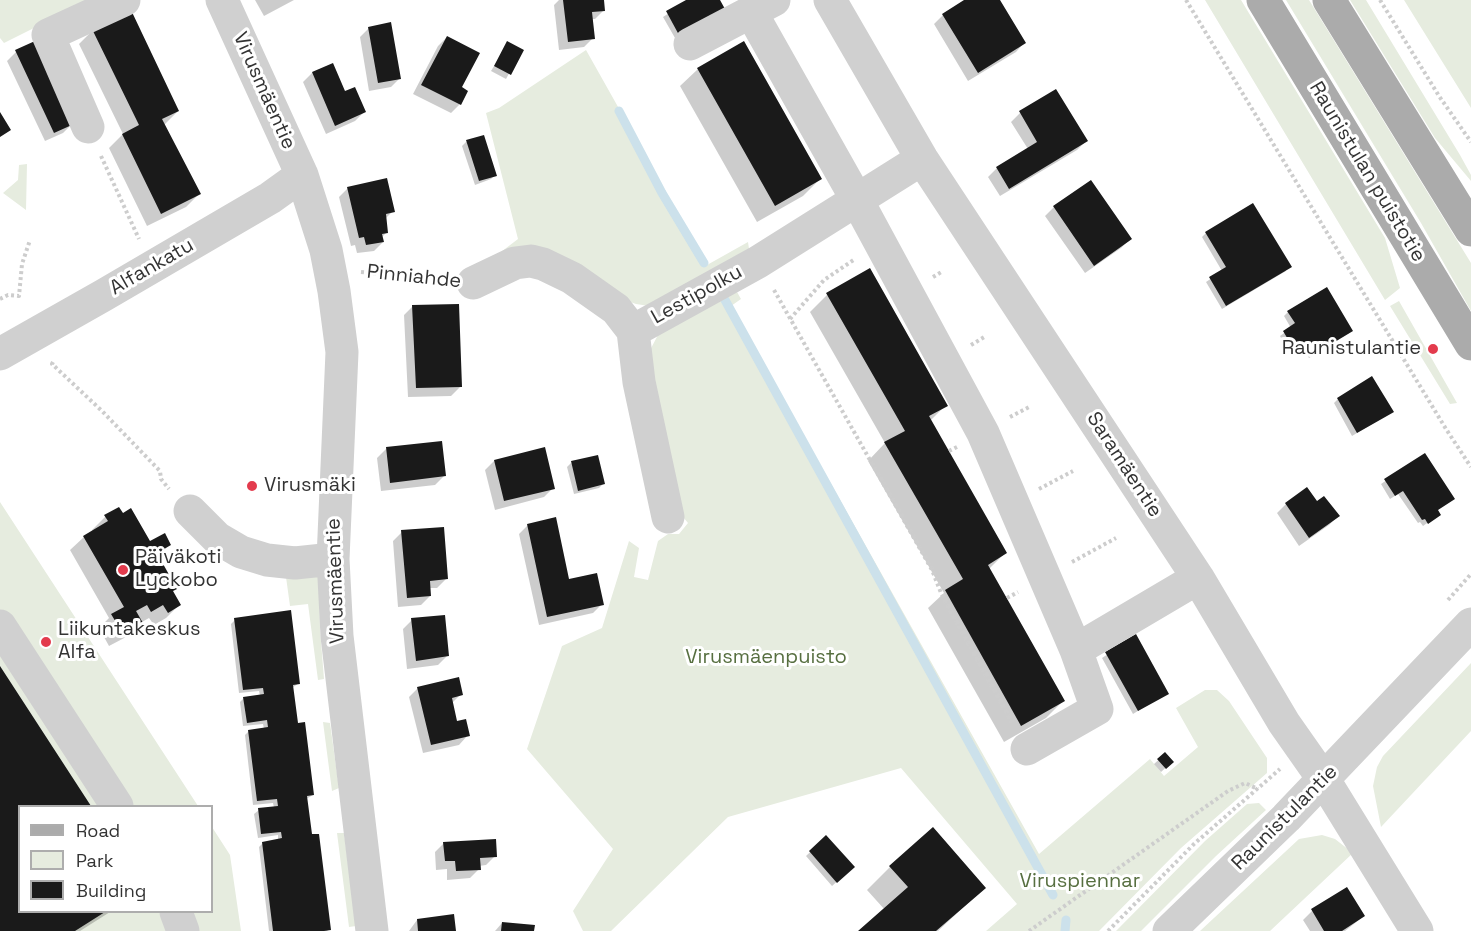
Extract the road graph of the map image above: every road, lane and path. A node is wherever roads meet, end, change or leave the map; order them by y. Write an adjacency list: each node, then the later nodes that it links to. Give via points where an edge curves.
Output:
1 (124, 0): 10 (street, via 48,35)
2 (222, 0): 13 (street, Virusmäentie)
3 (830, 0): 12 (street, Saramäentie)
4 (1186, 0): 28 (path)
5 (1263, 0): 25 (main road, Raunistulan puistotie)
6 (1329, 0): 15 (main road)
7 (1380, 0): 11 (path)
8 (762, 6): 9 (street); 14 (street)
9 (690, 44)
10 (88, 127): 19 (path)
11 (1471, 142)
12 (922, 159): 14 (street, Lestipolku); 32 (street, Saramäentie)
13 (302, 176): 19 (street, Alfankatu); 31 (street, Virusmäentie, via 326,250 342,352)
14 (857, 200): 17 (street); 18 (street, Lestipolku)
15 (1471, 230)
16 (30, 240): 22 (path, via 22,264 19,296)
17 (880, 242): 23 (path, via 824,280); 37 (street, via 983,432)
18 (758, 262): 23 (path); 24 (street, Lestipolku)
19 (153, 266): 26 (street, Alfankatu)
20 (357, 271): 21 (path, Pinniahde)
21 (473, 283): 24 (street, Pinniahde, via 515,263 543,264 572,278 616,309)
22 (0, 299)
23 (790, 319): 38 (path)
24 (633, 331): 30 (street, Lestipolku, via 639,382)
25 (1471, 344)
26 (0, 354)
27 (56, 357): 29 (path, via 52,364 160,471 161,479)
28 (1471, 467)
29 (190, 511): 31 (street, via 217,538 241,552 295,563)
30 (668, 517)
31 (333, 559): 44 (street, Virusmäentie, via 337,636)
32 (1198, 579): 37 (street); 39 (street, Saramäentie, via 1284,723)
33 (1018, 592): 34 (path)
34 (1007, 598)
35 (1471, 624): 39 (street, Raunistulantie)
36 (0, 626): 41 (street)
37 (1076, 650): 38 (street, via 1097,709)
38 (1027, 748)
39 (1324, 780): 46 (street, Raunistulantie); 47 (street, Saramäentie)
40 (1258, 789): 45 (path, via 1245,783 1228,791)
41 (116, 805)
42 (176, 913): 43 (street)
43 (183, 931)
44 (372, 931)
45 (1029, 931)
46 (1169, 931)
47 (1417, 931)

